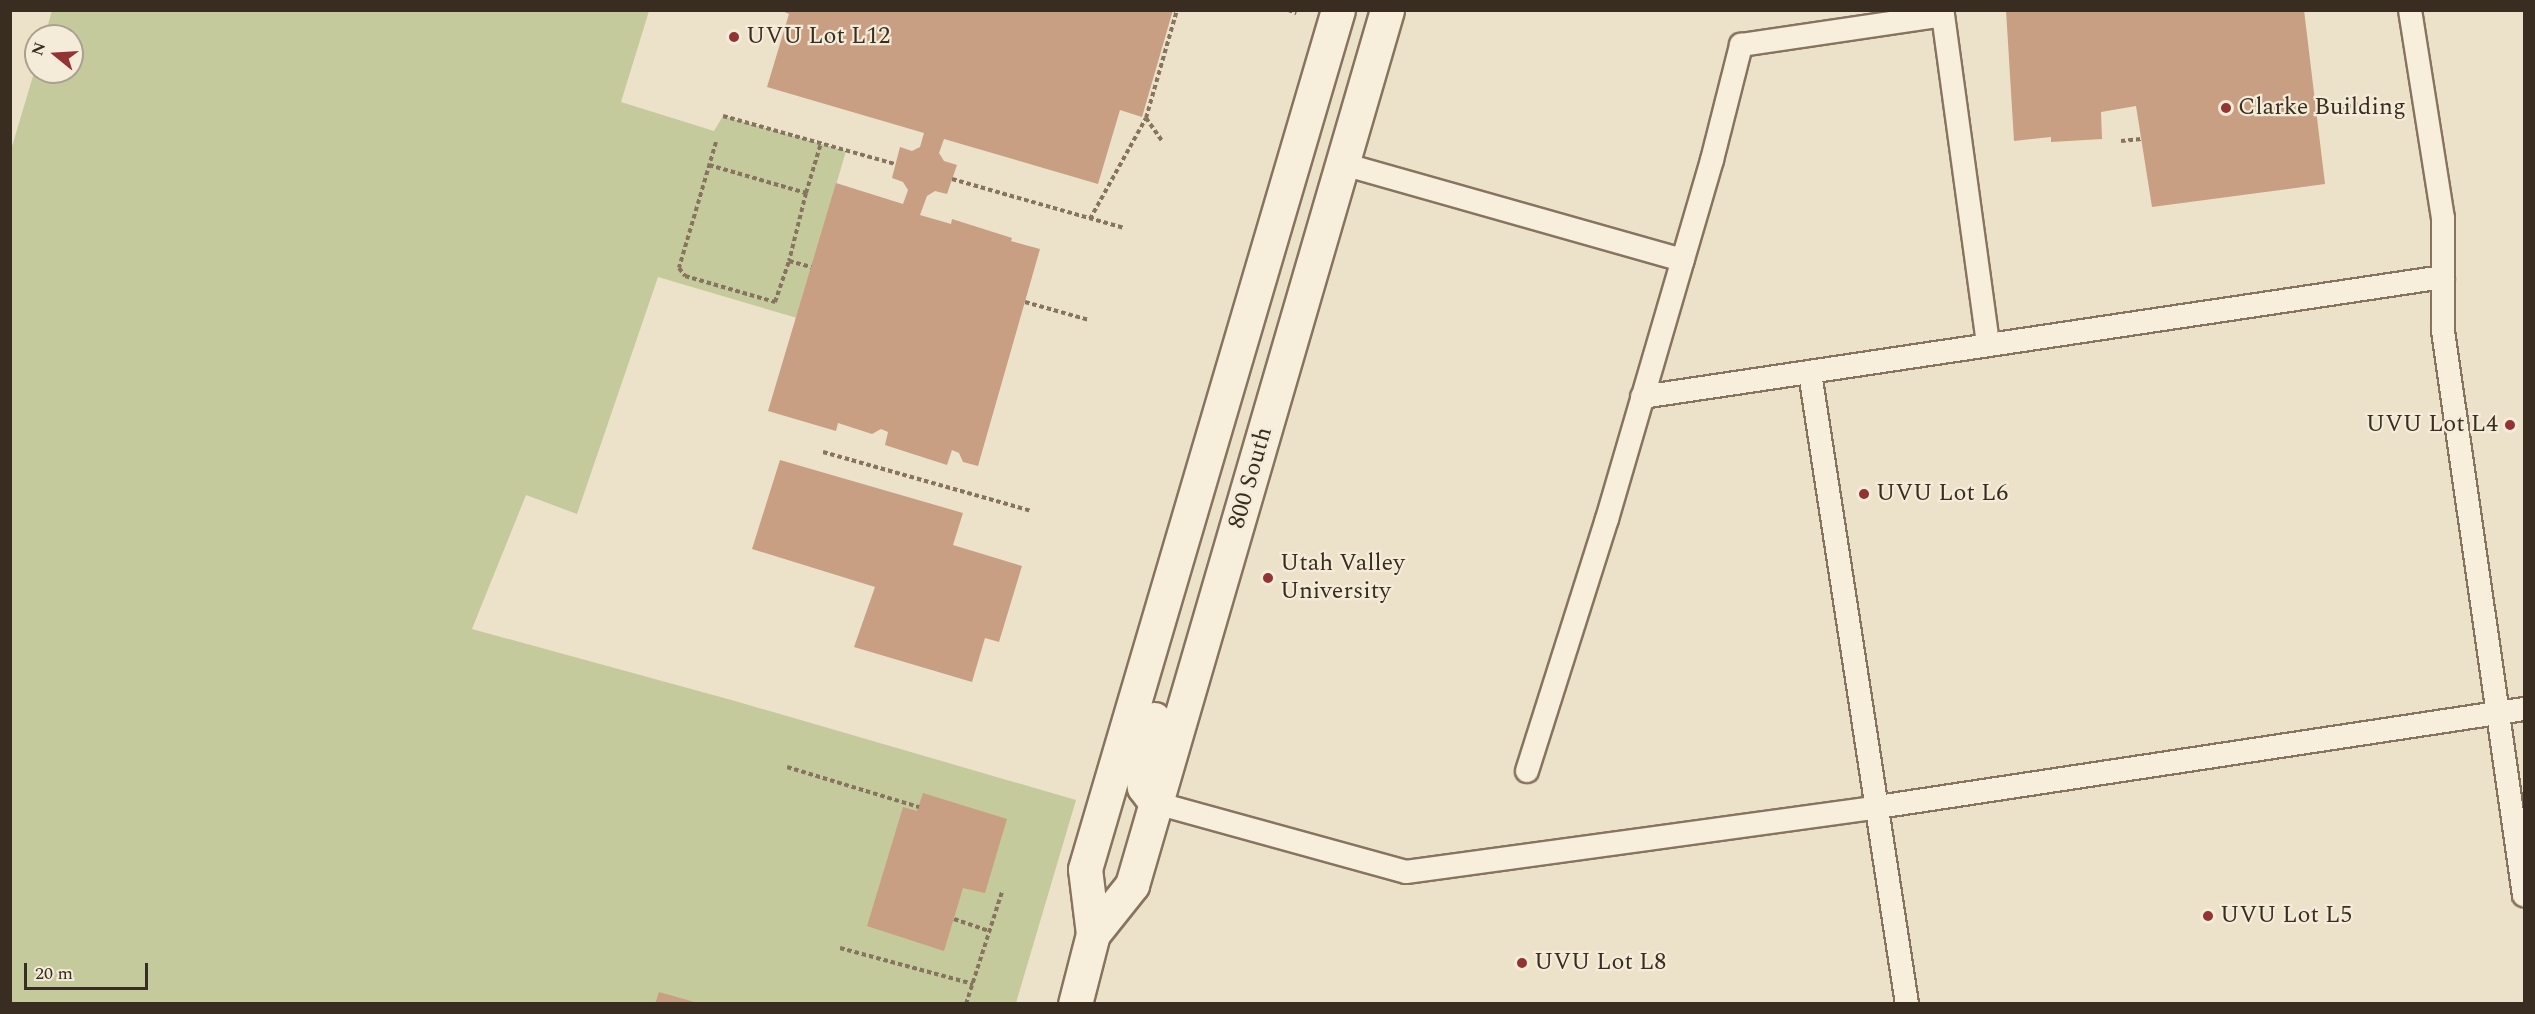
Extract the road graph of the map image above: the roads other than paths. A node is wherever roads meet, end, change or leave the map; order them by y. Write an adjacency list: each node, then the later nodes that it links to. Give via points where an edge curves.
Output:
1 (1338, 10): 10 (street, 800 South)
2 (2410, 10): 6 (lane, via 2443,218)
3 (1383, 12): 4 (street, 800 South)
4 (1343, 164): 5 (lane); 14 (street, 800 South)
5 (1683, 260): 7 (lane, via 1741,45 1943,15); 9 (lane)
6 (2443, 277): 7 (lane); 12 (lane, via 2443,331)
7 (1988, 345): 8 (lane)
8 (1810, 373): 9 (lane); 15 (lane)
9 (1642, 397): 13 (lane)
10 (1151, 653): 14 (street, via 1165,678 1141,769 1144,787); 17 (street, 800 South, via 1085,869)
11 (2524, 709): 12 (lane)
12 (2497, 713): 15 (lane); 16 (lane)
13 (1527, 771)
14 (1156, 803): 15 (lane, via 1406,872); 17 (street, 800 South, via 1132,885)
15 (1878, 807): 19 (lane)
16 (2524, 895)
17 (1094, 934): 18 (street, 800 South)
18 (1075, 1004)
19 (1907, 1004)

